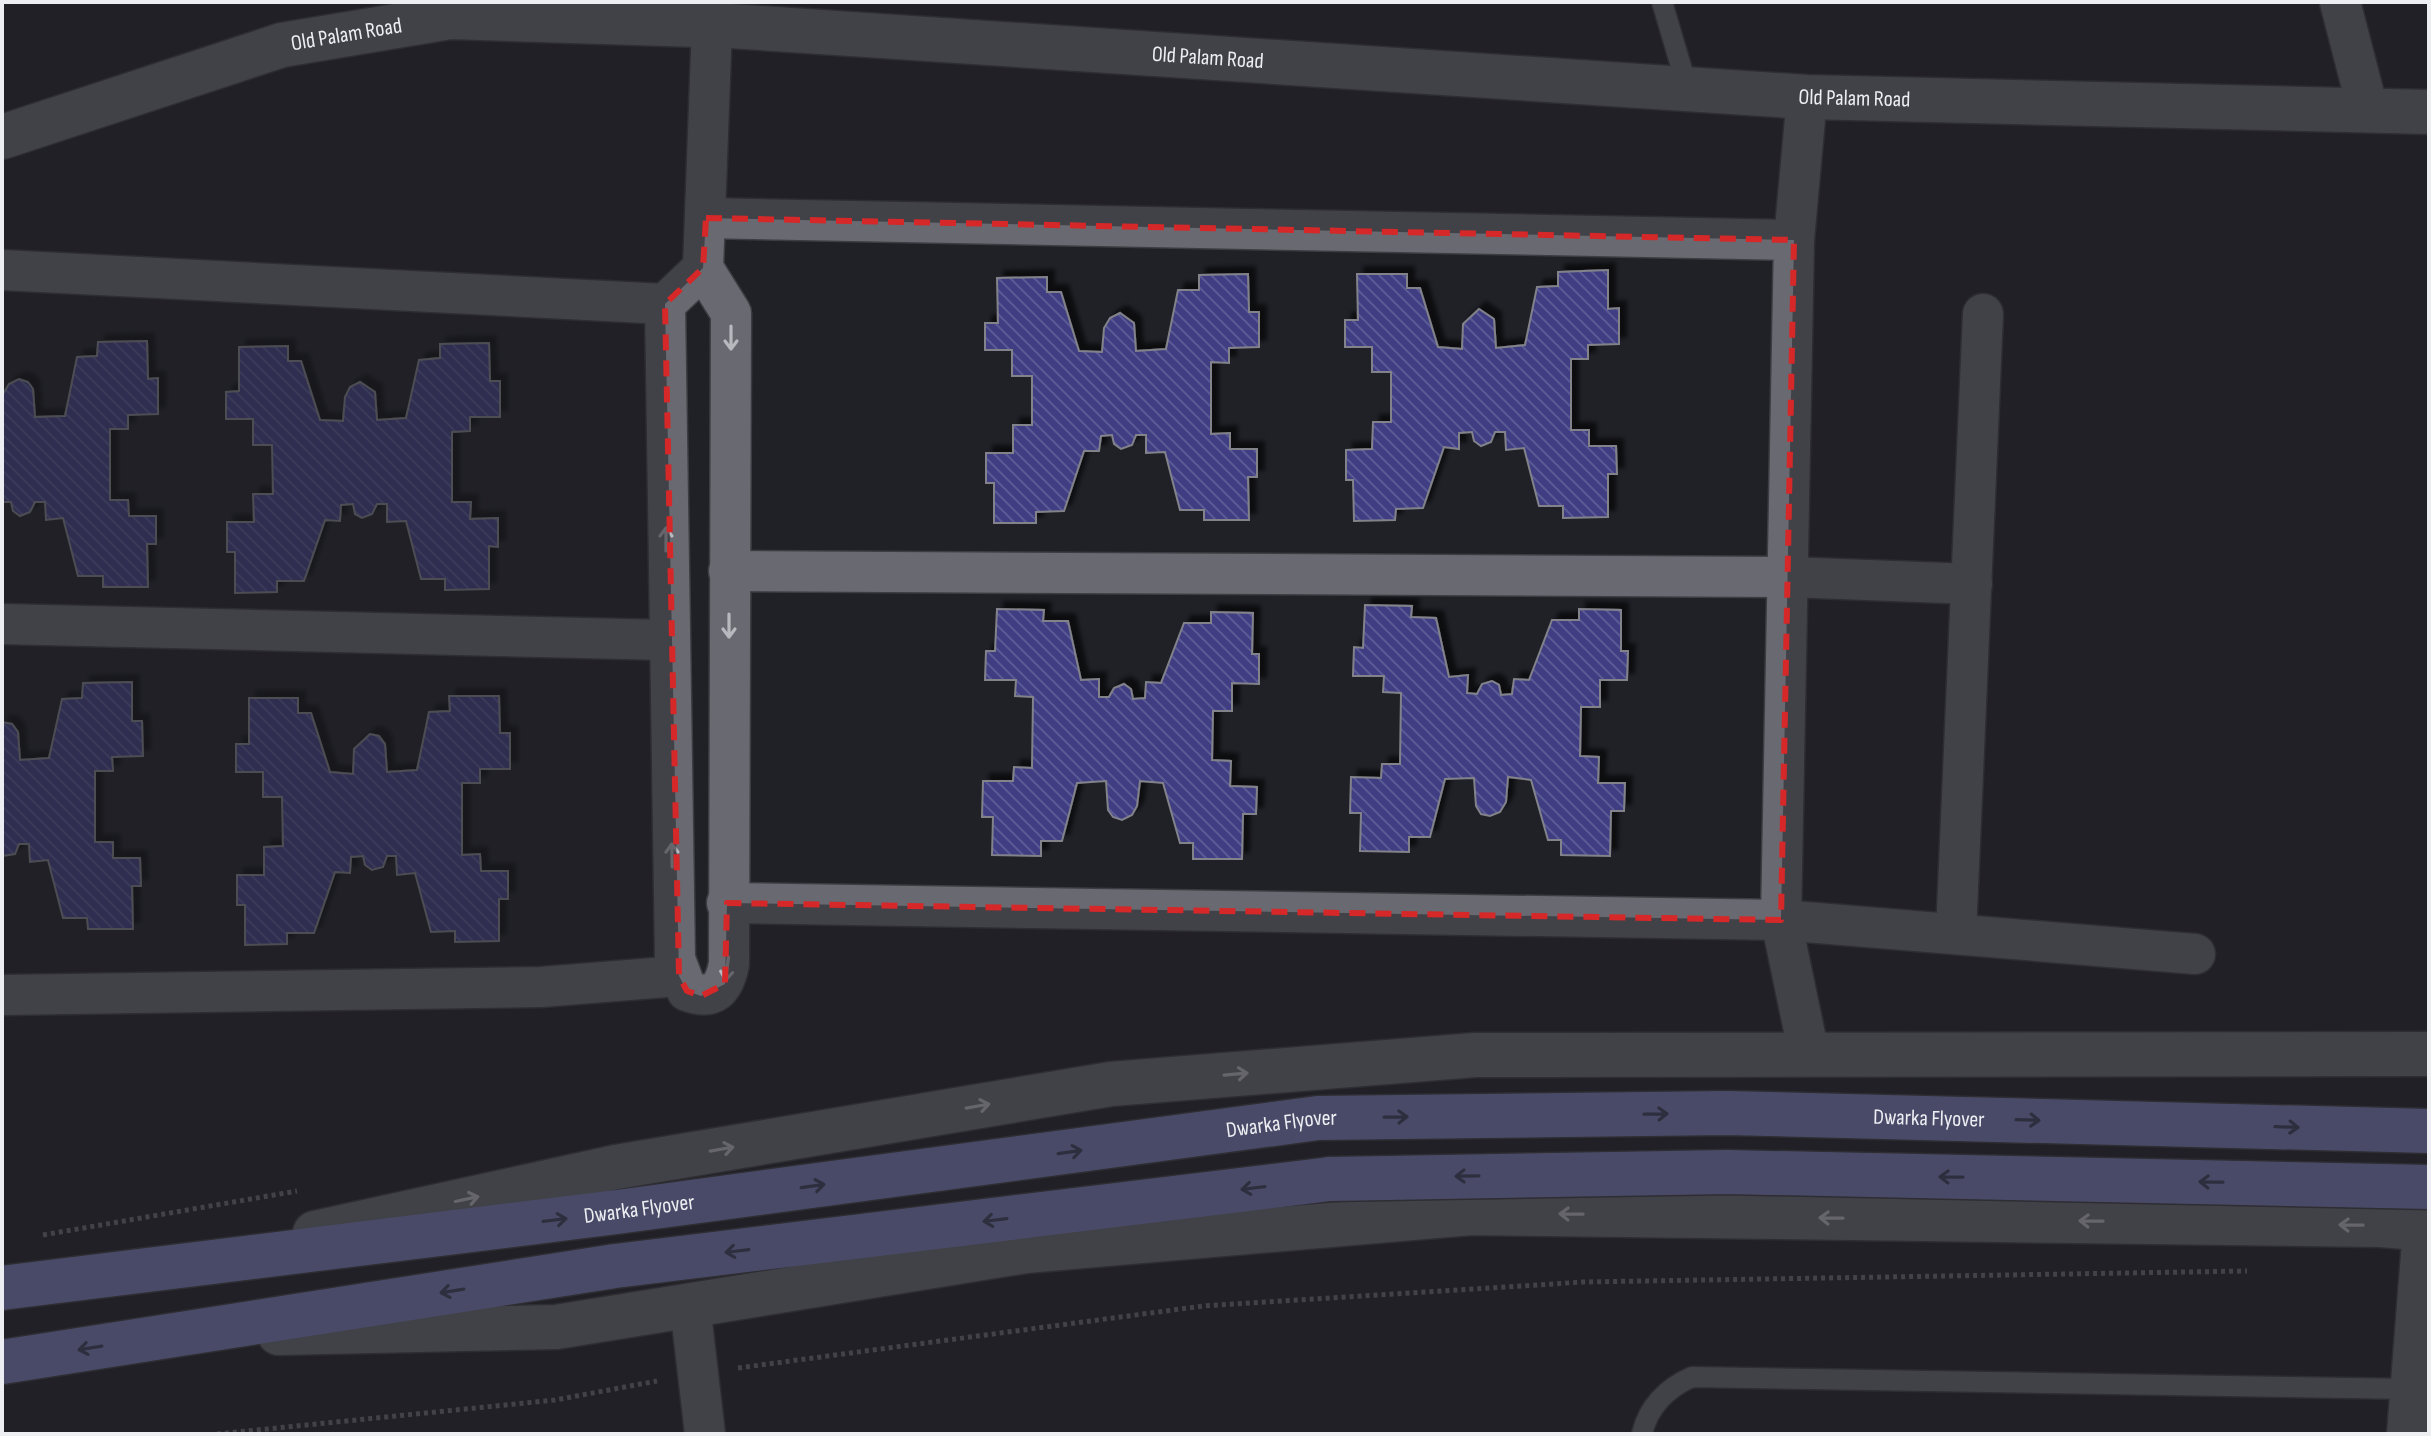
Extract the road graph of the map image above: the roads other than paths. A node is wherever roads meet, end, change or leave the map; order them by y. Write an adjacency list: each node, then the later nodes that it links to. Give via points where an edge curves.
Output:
1 (1662, 2): 4 (lane)
2 (2340, 2): 6 (street)
3 (712, 25): 4 (street, Old Palam Road); 8 (street, Old Palam Road, via 450,17 282,45); 9 (street)
4 (1688, 90): 5 (street, Old Palam Road)
5 (1807, 97): 6 (street, Old Palam Road); 10 (street)
6 (2368, 110): 7 (street, Old Palam Road)
7 (2429, 112)
8 (2, 136)
9 (706, 218): 10 (street); 11 (street)
10 (1794, 240): 16 (street)
11 (703, 268): 13 (street); 15 (street, one-way to 15, via 731,313)
12 (2, 270): 13 (street)
13 (665, 304): 19 (street, one-way to 13)
14 (1983, 314): 17 (street)
15 (729, 571): 16 (street); 20 (street, one-way to 20)
16 (1788, 577): 17 (street); 21 (street)
17 (1972, 584): 22 (street)
18 (2, 624): 19 (street)
19 (667, 640): 24 (street, one-way to 19)
20 (727, 903): 21 (street); 24 (street, one-way to 24, via 725,984 715,994 701,996 687,991)
21 (1781, 920): 22 (street); 26 (street)
22 (1956, 934): 23 (street)
23 (2195, 954)
24 (679, 976): 25 (street, via 541,987)
25 (2, 995)
26 (1809, 1054): 27 (street); 30 (street, one-way to 26, via 616,1167 1111,1084 1475,1055)
27 (2429, 1054)
28 (2429, 1131): 30 (main road, Dwarka Flyover, one-way to 28, via 1318,1118 1727,1113)
29 (2427, 1215): 32 (street, one-way to 32, via 2349,1225 1471,1213 1026,1251); 33 (main road, one-way to 33, bridge, via 1727,1172 1330,1179 615,1266); 35 (street)
30 (144, 1270): 31 (main road, Dwarka Flyover)
31 (2, 1288)
32 (690, 1305): 33 (street, via 556,1327); 36 (street)
33 (168, 1336): 34 (main road, one-way to 34)
34 (2, 1362)
35 (2410, 1389): 37 (lane, via 1692,1377 1658,1401); 38 (street)
36 (705, 1434)
37 (1642, 1434)
38 (2407, 1434)

